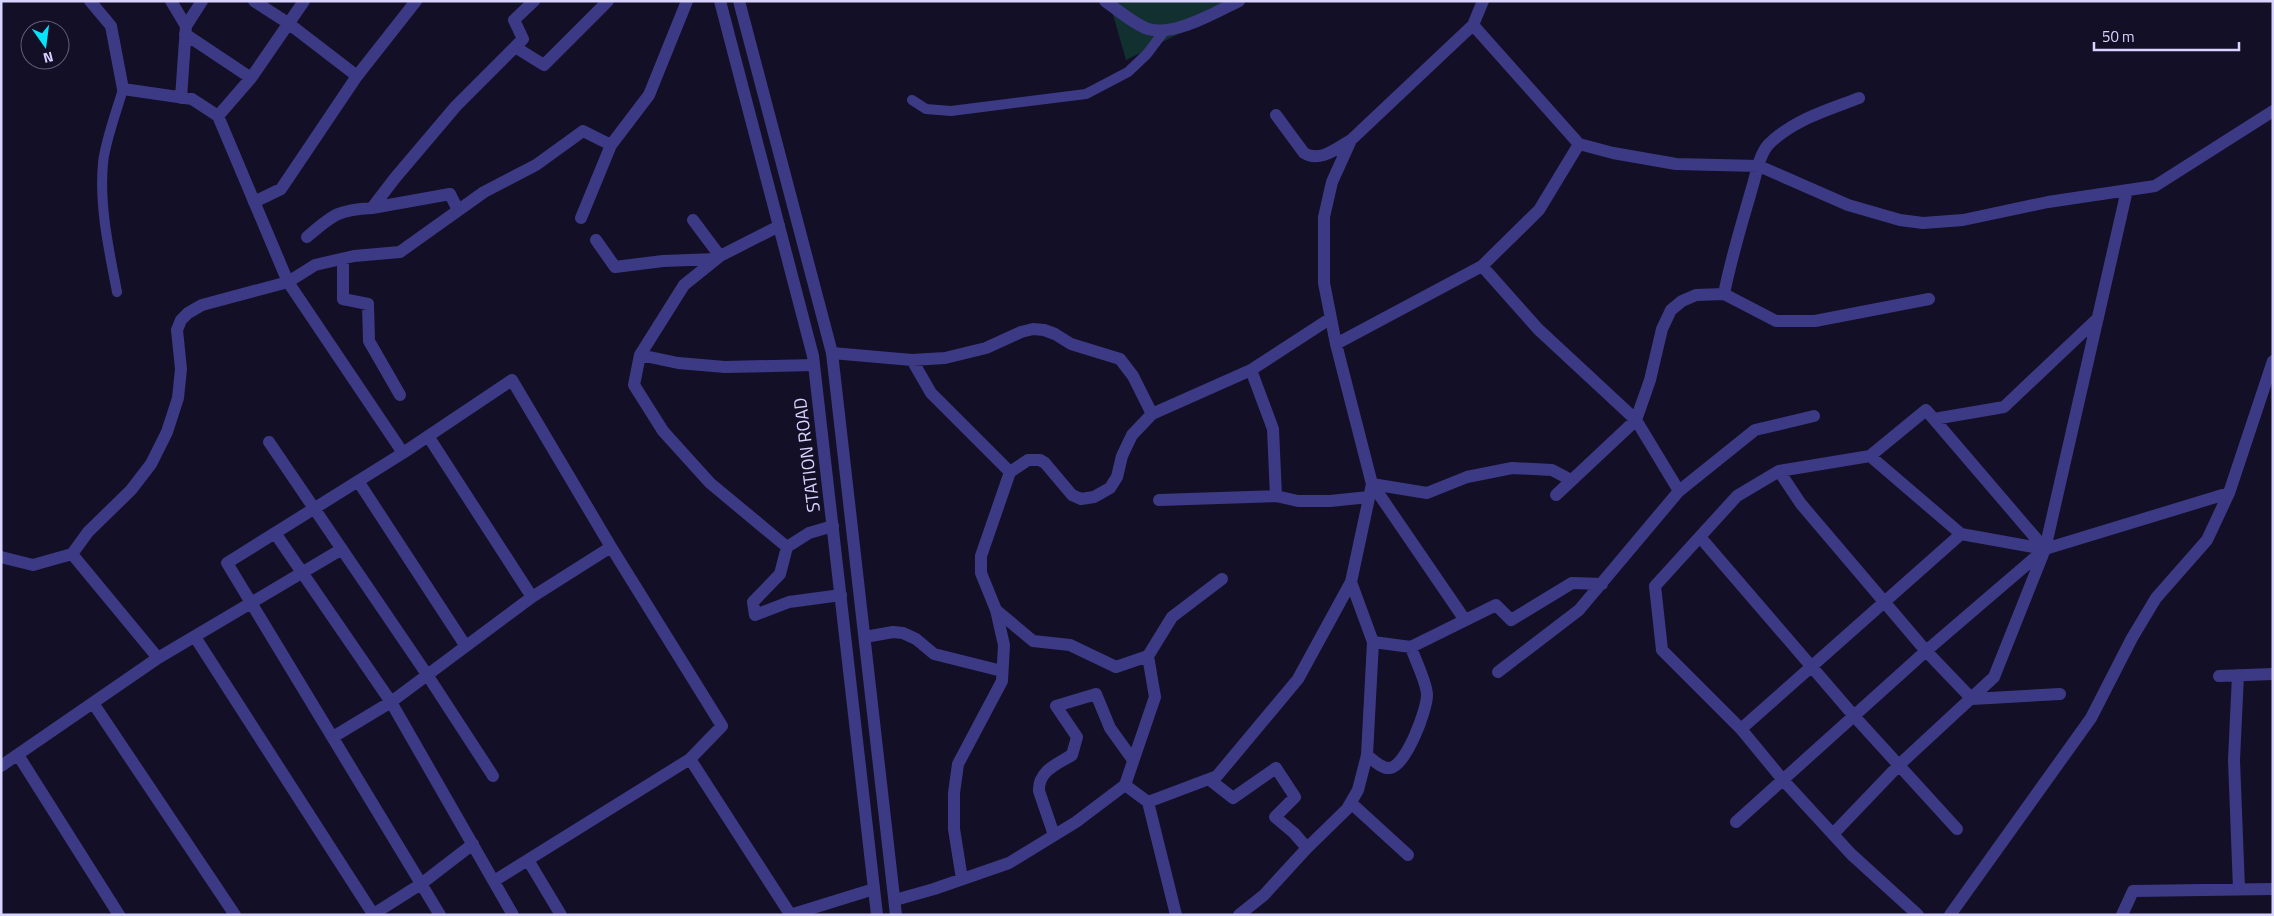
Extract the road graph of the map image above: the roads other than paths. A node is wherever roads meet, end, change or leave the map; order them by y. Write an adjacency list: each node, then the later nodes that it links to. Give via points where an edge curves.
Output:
1 (90, 1): 22 (street, via 111,26)
2 (171, 1): 17 (street)
3 (202, 1): 17 (street)
4 (254, 1): 15 (street)
5 (304, 1): 15 (street)
6 (416, 1): 20 (street)
7 (534, 1): 19 (street, via 514,20 523,39)
8 (608, 1): 19 (street, via 544,65)
9 (687, 1): 31 (street, via 649,95)
10 (720, 1): 39 (street, STATION ROAD)
11 (739, 1): 52 (street, STATION ROAD)
12 (1105, 1): 18 (street, via 1148,29)
13 (1239, 1): 18 (street, via 1200,20)
14 (1483, 1): 16 (street)
15 (288, 23): 20 (street); 21 (street)
16 (1474, 25): 29 (street); 30 (street)
17 (185, 30): 21 (street); 23 (street)
18 (1165, 30): 25 (lane, via 1128,72 1086,94 951,111 926,109)
19 (515, 47): 35 (street, via 456,106)
20 (357, 76): 34 (street, via 281,189)
21 (251, 78): 28 (street)
22 (123, 89): 23 (street); 46 (lane, via 104,161 102,193)
23 (181, 98): 28 (street, via 192,100)
24 (1859, 98): 32 (street, via 1786,130 1767,146)
25 (912, 100)
26 (2273, 111): 33 (street, via 2155,186)
27 (1276, 115): 29 (street, via 1309,156 1321,156)
28 (218, 116): 34 (street)
29 (1351, 140): 49 (street, via 1332,182 1324,217 1324,283)
30 (1579, 144): 32 (street, via 1676,164); 44 (street, via 1539,210)
31 (611, 145): 36 (street, via 583,131 536,165 484,192); 37 (street)
32 (1758, 166): 33 (street, via 1848,205 1923,224 1963,220); 47 (street)
33 (2127, 190): 50 (street)
34 (254, 202): 45 (street)
35 (372, 208): 36 (street, via 450,194); 40 (street, via 348,209 334,214)
36 (458, 210): 43 (street, via 400,252)
37 (581, 218)
38 (694, 220): 42 (street)
39 (779, 226): 42 (street); 56 (street, STATION ROAD)
40 (307, 237)
41 (596, 240): 42 (street, via 616,267)
42 (718, 257): 53 (street, via 684,285)
43 (343, 259): 45 (street, via 315,265); 58 (street, via 343,299 368,304 369,341)
44 (1482, 266): 51 (street); 62 (street, via 1538,329)
45 (288, 282): 65 (street); 86 (street, via 202,305 181,320 177,330 181,369 178,398 167,432 151,464 131,490 88,532)
46 (117, 292)
47 (1724, 294): 48 (street, via 1776,321 1815,321); 62 (street, via 1696,295 1671,310 1662,329)
48 (1929, 299)
49 (1331, 318): 51 (street); 57 (street)
50 (2098, 318): 61 (street, via 2004,407); 84 (street)
51 (1336, 344): 71 (street)
52 (832, 353): 54 (street); 99 (street, STATION ROAD)
53 (640, 355): 56 (street, via 678,363 725,367); 83 (street, via 634,385 662,431 710,483)
54 (912, 360): 59 (street, via 962,355 1021,332 1044,330 1071,344 1120,359 1133,376); 68 (street, via 931,393)
55 (2273, 361): 73 (street)
56 (814, 365): 78 (street, STATION ROAD)
57 (1251, 370): 59 (street); 75 (street, via 1273,429)
58 (400, 395)
59 (1152, 414): 68 (street, via 1132,435 1110,488 1094,497 1081,499 1072,495 1040,460 1028,460)
60 (1814, 416): 72 (street, via 1755,430)
61 (1934, 419): 66 (street, via 1926,410); 84 (street)
62 (1636, 420): 69 (street); 72 (street)
63 (428, 436): 65 (street); 82 (street, via 512,380); 93 (street)
64 (269, 442): 77 (street)
65 (403, 453): 70 (street)
66 (1870, 456): 67 (street); 80 (street)
67 (1778, 471): 81 (street, via 1737,496); 94 (street, via 1801,504)
68 (1010, 472): 96 (street, via 981,556 982,573)
69 (1571, 480): 71 (street, via 1552,470 1512,468 1467,478 1427,493); 74 (street)
70 (358, 481): 77 (street); 101 (street)
71 (1371, 491): 75 (street, via 1322,501 1298,501); 90 (street); 97 (street)
72 (1679, 491): 91 (street)
73 (2229, 492): 84 (street); 159 (street, via 2207,540 2156,598 2092,718)
74 (1556, 495)
75 (1276, 496): 76 (street)
76 (1159, 500)
77 (314, 509): 79 (street); 85 (street)
78 (833, 526): 83 (street, via 808,532); 92 (street, STATION ROAD)
79 (275, 533): 88 (street); 95 (street, via 227,563)
80 (1961, 534): 84 (street); 94 (street)
81 (1700, 537): 106 (street); 118 (street, via 1655,586 1662,650)
82 (611, 547): 93 (street); 122 (street, via 722,726)
83 (787, 547): 92 (street, via 780,574 753,602 755,615 788,602)
84 (2044, 549): 103 (street); 114 (street, via 1994,677)
85 (342, 550): 88 (street); 109 (street)
86 (72, 554): 87 (street, via 33,565); 105 (street)
87 (1, 557)
88 (303, 574): 95 (street); 115 (street)
89 (1222, 579): 104 (street, via 1172,617)
90 (1351, 582): 100 (street); 127 (street, via 1298,679 1217,776)
91 (1602, 584): 97 (street, via 1572,583 1512,620 1496,604); 108 (street, via 1579,610)
92 (840, 595): 143 (street, STATION ROAD)
93 (532, 597): 101 (street)
94 (1883, 601): 103 (street); 106 (street)
95 (252, 604): 98 (street); 119 (street)
96 (996, 610): 104 (street, via 1033,641 1070,646 1116,667); 107 (street, via 1004,645)
97 (1465, 620): 102 (street)
98 (195, 637): 105 (street); 147 (street)
99 (865, 637): 107 (street, via 903,633 934,654); 146 (street, STATION ROAD)
100 (1373, 642): 102 (street); 121 (street)
101 (465, 645): 109 (street)
102 (1411, 647): 121 (street, via 1427,692 1426,707 1415,734 1393,767 1384,768)
103 (1926, 651): 114 (street); 117 (street)
104 (1148, 656): 123 (street, via 1155,696)
105 (158, 658): 116 (street)
106 (1811, 666): 117 (street); 118 (street)
107 (1002, 671): 140 (street, via 1002,681 958,764 954,829)
108 (1498, 672)
109 (426, 673): 115 (street); 126 (street)
110 (2273, 674): 111 (street)
111 (2238, 675): 112 (street); 144 (street, via 2234,760)
112 (2220, 676)
113 (2060, 694): 114 (street)
114 (1972, 699): 124 (street)
115 (391, 702): 119 (street); 136 (street)
116 (92, 704): 120 (street); 149 (street)
117 (1854, 716): 124 (street); 128 (street)
118 (1741, 729): 128 (street)
119 (333, 737): 142 (street)
120 (18, 755): 125 (street); 148 (street)
121 (1367, 755): 131 (street, via 1358,790)
122 (690, 759): 139 (street); 153 (street)
123 (1133, 760): 129 (street); 135 (street, via 1110,728 1096,694 1056,706 1077,737 1072,755 1045,772 1039,784)
124 (1899, 765): 133 (street); 134 (street)
125 (1, 766)
126 (493, 776)
127 (1210, 780): 130 (street); 137 (street, via 1233,798 1276,768 1295,797 1275,817)
128 (1783, 780): 132 (street); 134 (street)
129 (1124, 784): 130 (street); 135 (street)
130 (1148, 802): 156 (street)
131 (1351, 803): 137 (street); 138 (street)
132 (1736, 822)
133 (1957, 829)
134 (1832, 834): 158 (street)
135 (1054, 835): 140 (street, via 1009,863)
136 (473, 844): 141 (street); 142 (street)
137 (1306, 848): 157 (street, via 1264,895)
138 (1408, 855)
139 (528, 860): 141 (street); 152 (street)
140 (962, 879): 146 (street)
141 (494, 881): 151 (street)
142 (421, 884): 147 (street); 150 (street)
143 (874, 889): 153 (street); 154 (street, STATION ROAD)
144 (2239, 889): 145 (street); 160 (street, via 2133,891)
145 (2273, 889)
146 (895, 900): 155 (street, STATION ROAD)
147 (373, 914)
148 (120, 915)
149 (235, 915)
150 (440, 915)
151 (513, 915)
152 (561, 915)
153 (790, 915)
154 (877, 915)
155 (896, 915)
156 (1176, 915)
157 (1239, 915)
158 (1918, 915)
159 (1950, 915)
160 (2122, 915)

